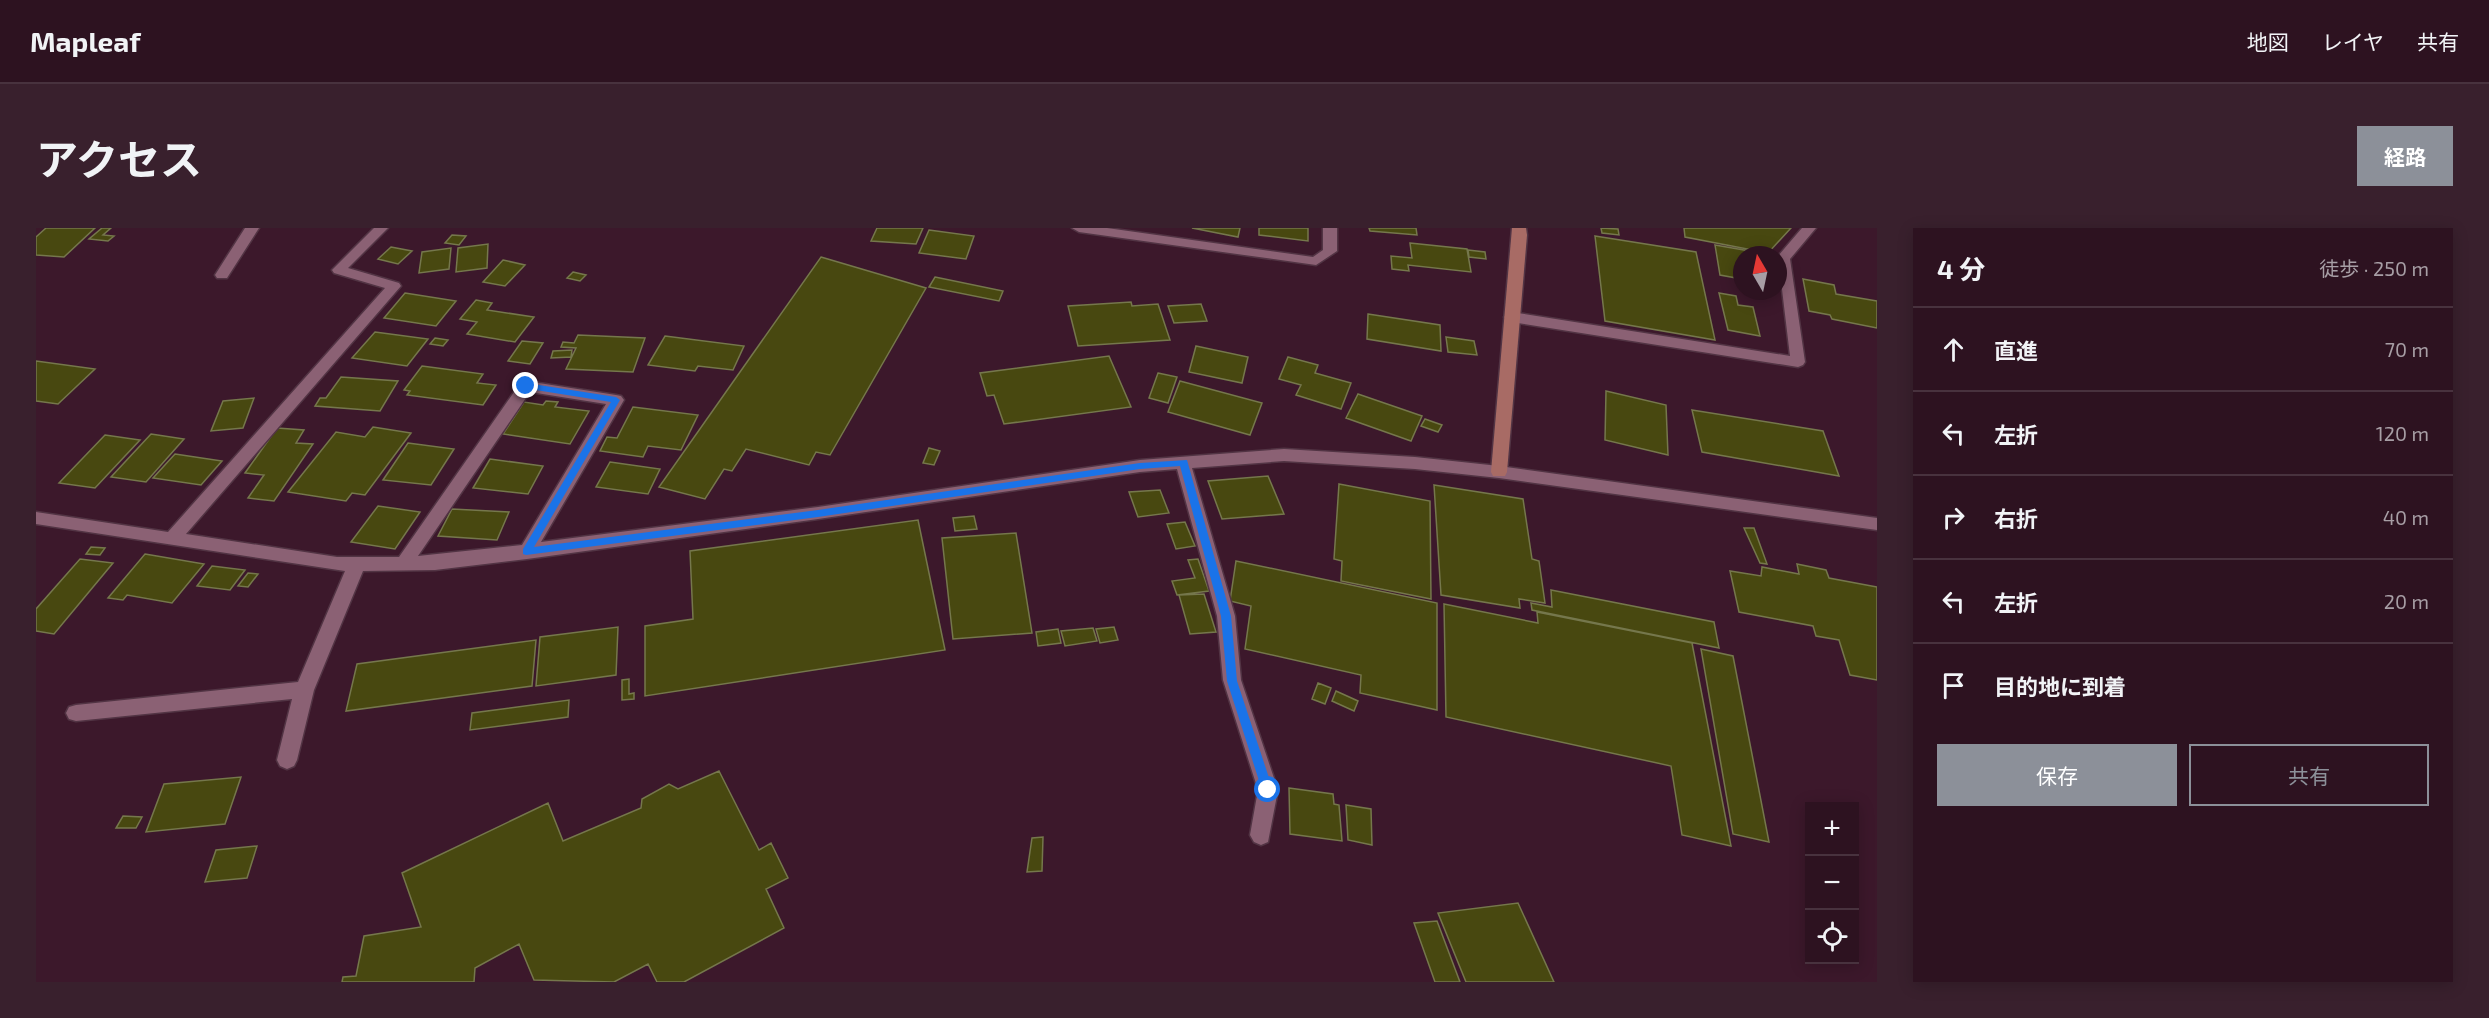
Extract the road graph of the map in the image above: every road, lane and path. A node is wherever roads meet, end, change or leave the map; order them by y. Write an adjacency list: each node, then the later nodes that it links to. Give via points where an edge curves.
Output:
1 (252, 228): 7 (street)
2 (381, 228): 13 (street, via 339,270 394,286)
3 (1079, 228): 4 (street, via 1316,261 1330,251)
4 (1329, 228)
5 (1519, 228): 8 (street)
6 (1809, 228): 8 (street, via 1782,259 1798,363)
7 (222, 275)
8 (1511, 317): 10 (street)
9 (1184, 463): 10 (street, via 1284,455); 14 (street); 20 (street, via 1226,616 1232,681 1268,790)
10 (1499, 472): 12 (street)
11 (36, 518): 13 (street)
12 (1877, 524)
13 (172, 539): 15 (street)
14 (526, 552): 16 (street); 16 (street, via 616,400 526,386)
15 (357, 564): 16 (street); 17 (street)
16 (403, 564)
17 (304, 690): 18 (street); 19 (street)
18 (76, 713)
19 (287, 760)
20 (1261, 835)

